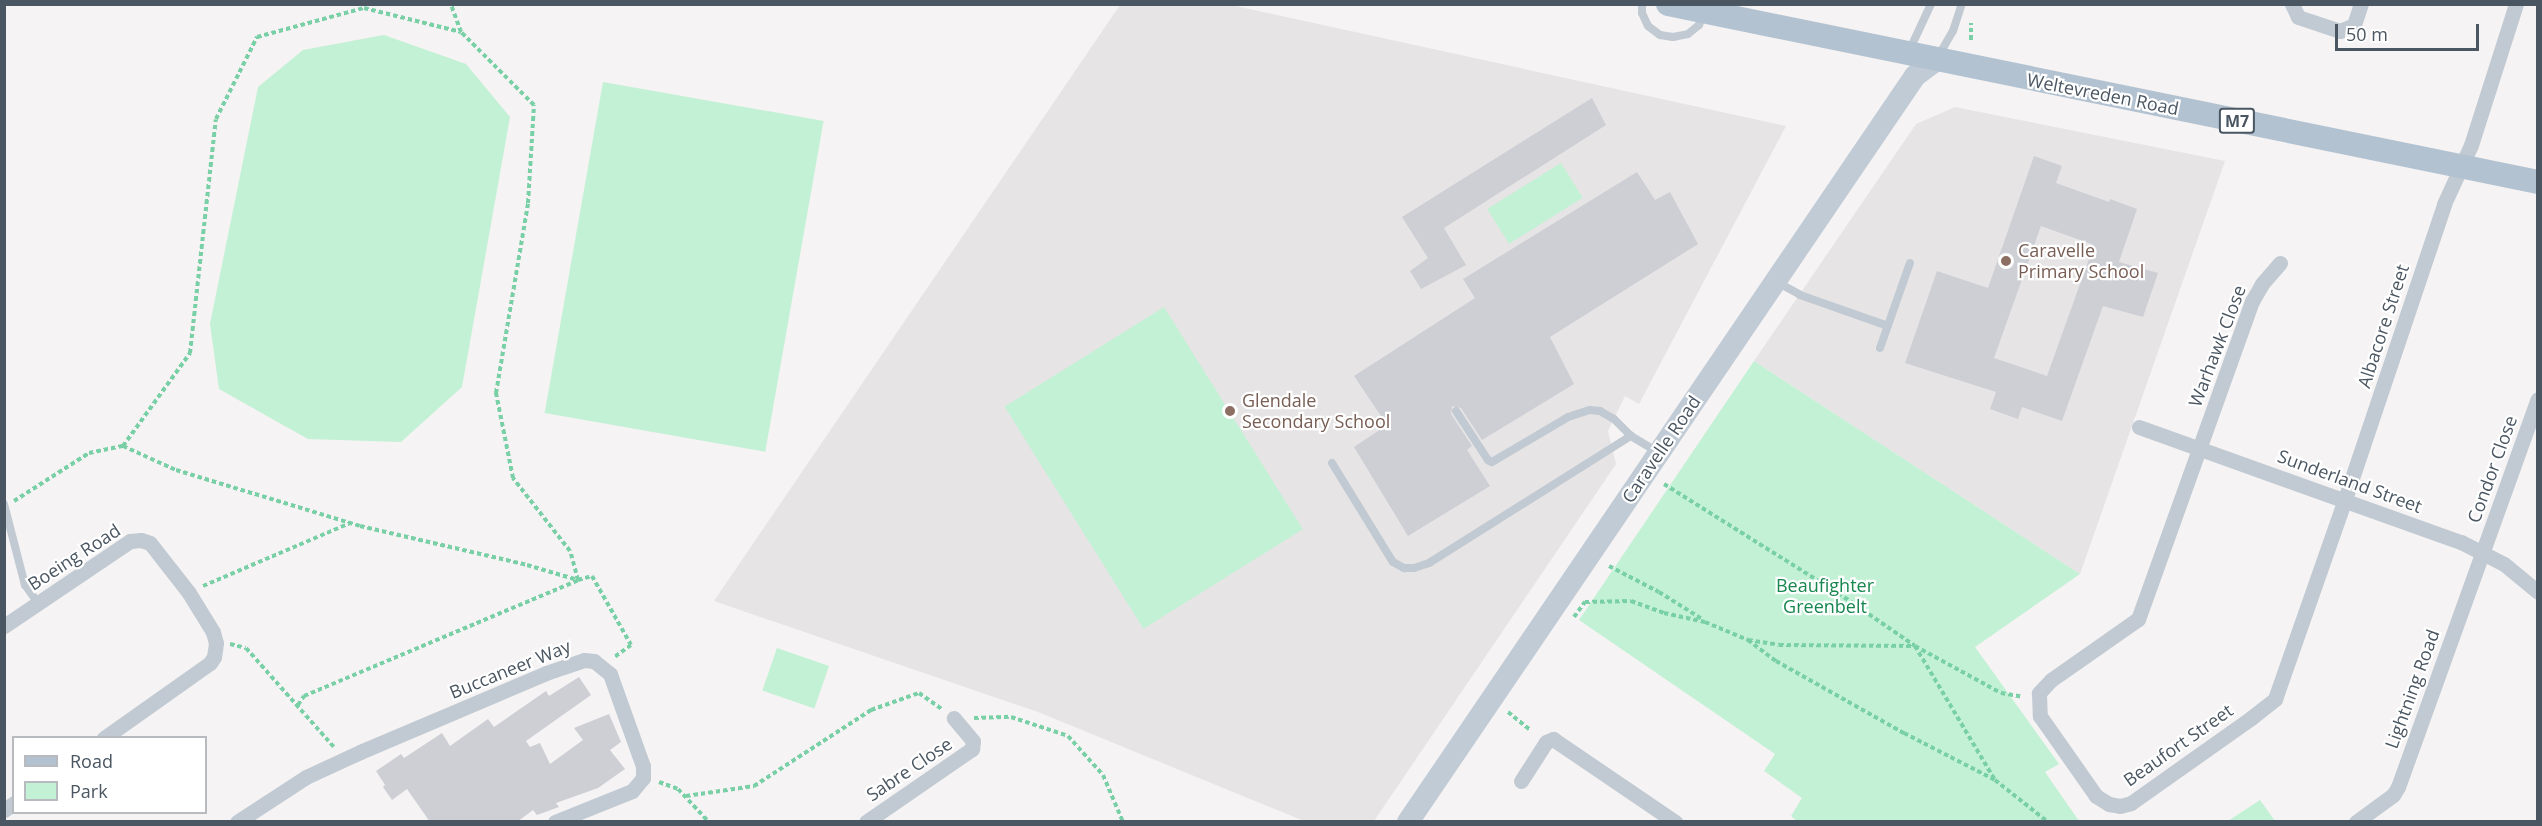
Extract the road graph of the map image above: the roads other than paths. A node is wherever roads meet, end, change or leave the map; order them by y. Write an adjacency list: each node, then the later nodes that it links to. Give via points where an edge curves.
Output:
1 (1642, 4): 8 (lane, via 1648,26 1659,35 1674,38 1699,25)
2 (1668, 4): 8 (main road, Weltevreden Road / M7)
3 (1931, 4): 10 (lane, Caravelle Road)
4 (1962, 4): 9 (lane, via 1953,31)
5 (2292, 4): 6 (street, via 2298,17 2340,31 2354,25)
6 (2361, 4)
7 (2516, 4): 11 (street, Albacore Street)
8 (1704, 8): 10 (main road, Weltevreden Road / M7)
9 (1936, 60): 10 (main road, Weltevreden Road / M7); 11 (main road, Weltevreden Road / M7)
10 (1912, 65): 15 (street, Caravelle Road)
11 (2461, 167): 12 (main road, Weltevreden Road / M7); 25 (street, Albacore Street, via 2444,204)
12 (2538, 182)
13 (1910, 263): 16 (lane)
14 (2280, 263): 22 (street, Warhawk Close, via 2252,301)
15 (1775, 281): 16 (lane, via 1800,295); 23 (street, Caravelle Road)
16 (1888, 326): 17 (lane)
17 (1880, 348)
18 (2538, 399): 27 (street, Condor Close)
19 (1456, 411): 21 (lane, via 1492,462 1584,411 1600,411)
20 (2139, 427): 22 (street, Sunderland Street)
21 (1631, 436): 23 (lane); 24 (lane, via 1429,563 1414,568 1393,562)
22 (2199, 449): 25 (street, Sunderland Street); 25 (street, Beaufort Street, via 2138,619 2050,680 2039,693 2040,716 2096,796 2109,804 2131,802 2275,699)
23 (1659, 453): 37 (street, Caravelle Road)
24 (1332, 463)
25 (2345, 499): 27 (street, Sunderland Street)
26 (5, 505): 29 (lane, via 25,585)
27 (2482, 552): 28 (street, Sunderland Street, via 2504,564); 39 (street, Lightning Road, via 2398,787)
28 (2538, 592)
29 (38, 603): 30 (street, Boeing Road); 32 (street, Boeing Road, via 116,549 136,540 150,543 213,632 216,643 210,663)
30 (4, 626)
31 (954, 718): 36 (street, Sabre Close, via 974,743 972,750)
32 (107, 736)
33 (1521, 781): 38 (street, via 1546,741 1553,739)
34 (237, 822): 35 (street, Buccaneer Way, via 306,777 345,759 546,673 584,660 594,661 610,674 643,766 643,778 632,791)
35 (555, 822)
36 (866, 822)
37 (1408, 822)
38 (1675, 822)
39 (2356, 822)

